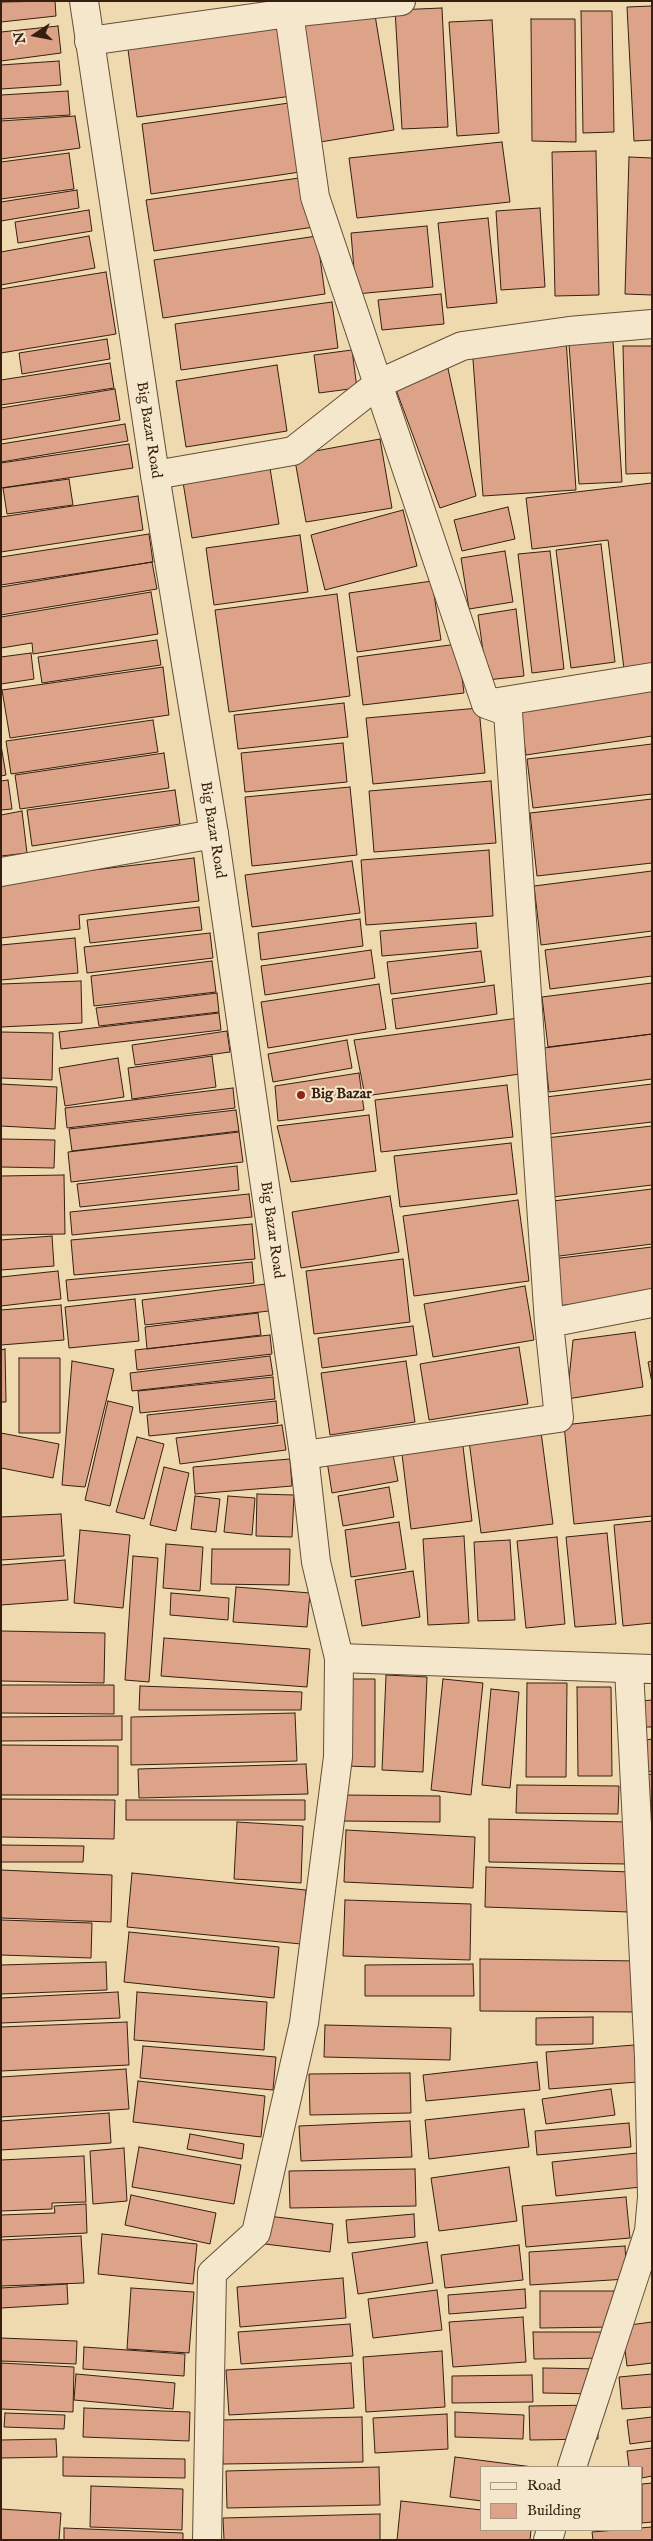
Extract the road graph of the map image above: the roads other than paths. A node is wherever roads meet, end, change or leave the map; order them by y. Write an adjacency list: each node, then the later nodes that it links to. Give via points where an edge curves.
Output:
1 (84, 1): 4 (street, Big Bazar Road)
2 (401, 1): 3 (street)
3 (289, 14): 4 (street); 6 (street, via 316,196)
4 (89, 40): 7 (street, Big Bazar Road)
5 (652, 324): 6 (street, via 569,331 462,346)
6 (378, 384): 7 (street, via 293,451); 9 (street)
7 (155, 475): 10 (street, Big Bazar Road)
8 (652, 677): 9 (street)
9 (486, 704): 13 (street, via 508,712)
10 (214, 834): 11 (street); 14 (street, Big Bazar Road)
11 (1, 872)
12 (652, 1304): 13 (street)
13 (549, 1324): 14 (street, via 559,1418)
14 (304, 1455): 15 (street, Big Bazar Road, via 316,1562)
15 (339, 1658): 16 (street); 19 (street, Big Bazar Road, via 338,1757 304,2023 256,2233 212,2273)
16 (641, 1669): 17 (street)
17 (652, 2197): 18 (street, via 649,2231)
18 (572, 2466)
19 (207, 2540)

